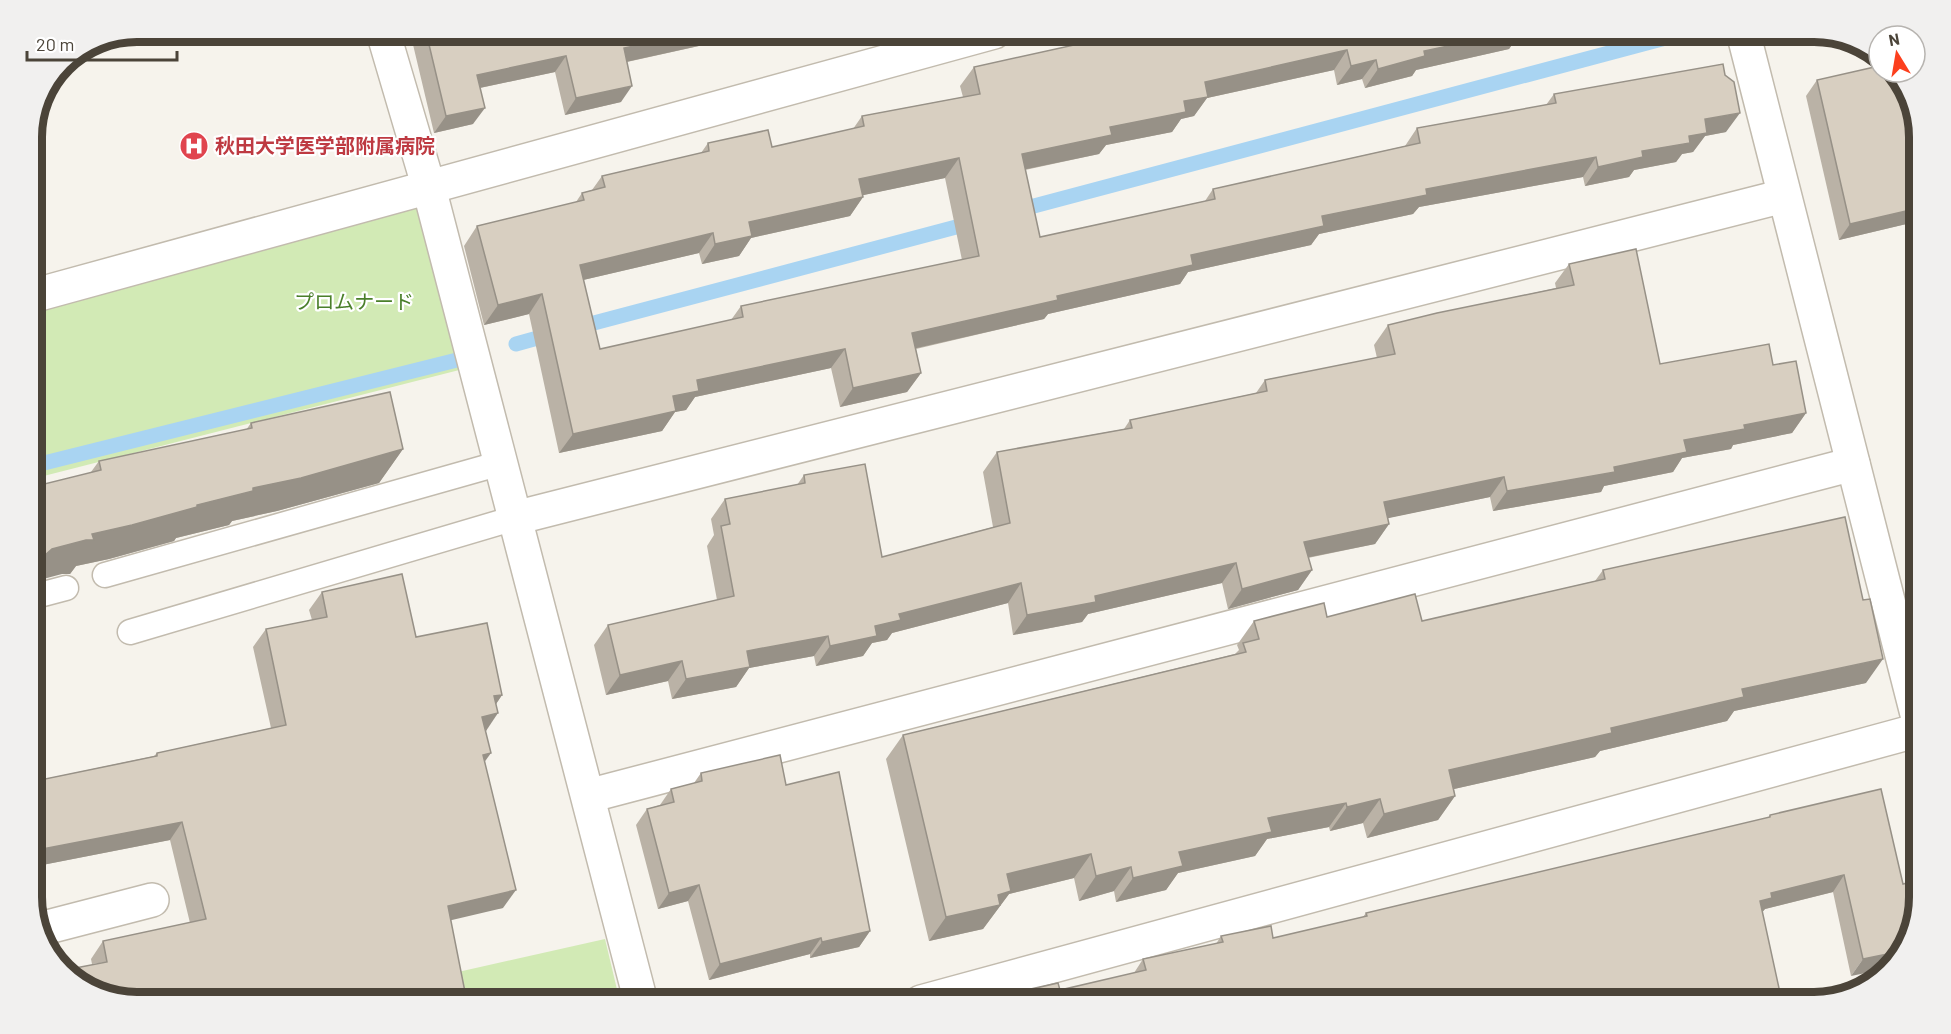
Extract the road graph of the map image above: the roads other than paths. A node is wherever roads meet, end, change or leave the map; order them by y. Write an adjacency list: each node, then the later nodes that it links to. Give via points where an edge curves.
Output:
1 (386, 42): 4 (street)
2 (958, 42): 4 (street)
3 (1746, 42): 5 (street)
4 (429, 188): 6 (street); 7 (street)
5 (1784, 196): 8 (street); 9 (street)
6 (42, 293)
7 (501, 463): 9 (street); 10 (lane)
8 (1853, 464): 14 (street); 16 (street)
9 (515, 518): 13 (lane); 16 (street)
10 (105, 575)
11 (66, 588): 12 (lane)
12 (42, 594)
13 (130, 632)
14 (1909, 683)
15 (1909, 733): 20 (street)
16 (588, 796): 19 (street)
17 (152, 900): 18 (street)
18 (47, 927)
19 (638, 992)
20 (958, 992)

